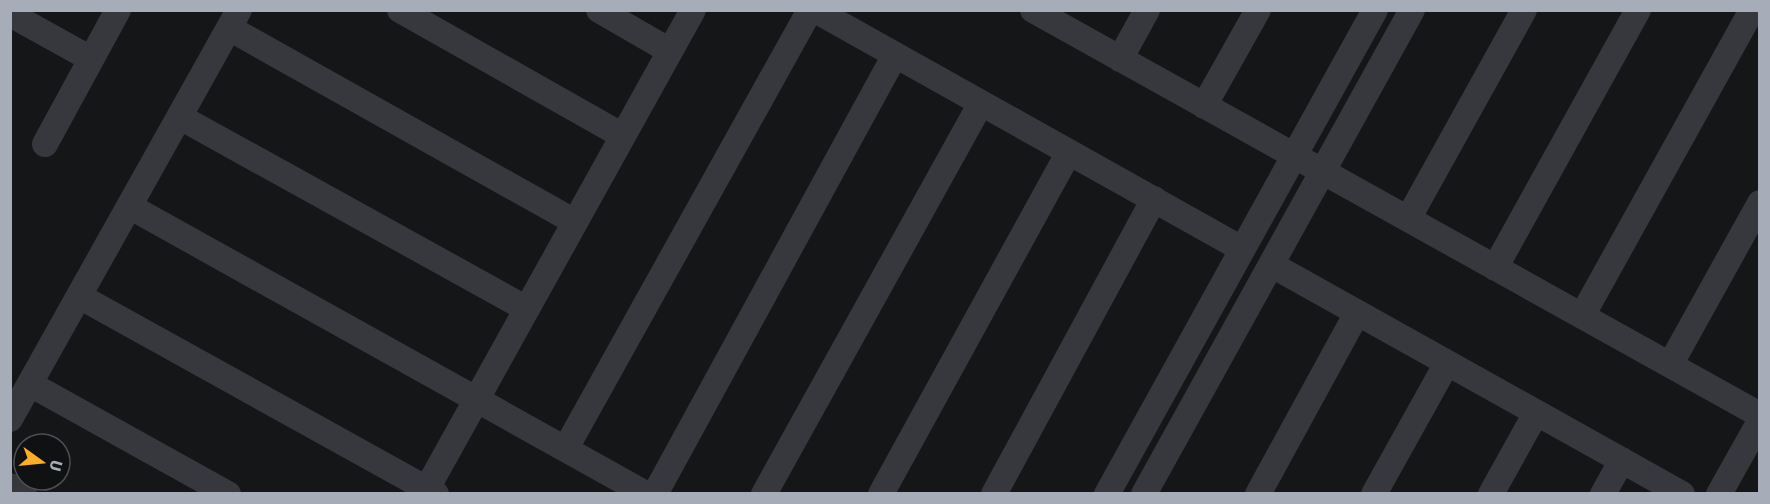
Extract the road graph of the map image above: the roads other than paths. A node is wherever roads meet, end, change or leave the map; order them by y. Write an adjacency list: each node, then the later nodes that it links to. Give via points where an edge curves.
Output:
1 (118, 10): 19 (street)
2 (399, 10): 24 (street)
3 (599, 10): 17 (street)
4 (693, 10): 17 (street)
5 (810, 10): 49 (street)
6 (815, 10): 18 (street)
7 (1148, 10): 20 (street)
8 (1258, 10): 22 (street)
9 (1375, 10): 27 (street)
10 (1412, 10): 28 (street)
11 (1524, 10): 32 (street)
12 (1638, 10): 36 (street)
13 (1752, 10): 40 (street)
14 (1037, 12): 20 (street)
15 (10, 14): 19 (street)
16 (234, 19): 23 (street); 33 (street)
17 (670, 51): 24 (street)
18 (895, 55): 21 (street); 56 (street)
19 (91, 59): 25 (street)
20 (1120, 59): 22 (street)
21 (981, 104): 26 (street); 57 (street)
22 (1204, 106): 27 (street)
23 (180, 117): 31 (street); 38 (street)
24 (623, 136): 33 (street)
25 (45, 144)
26 (1069, 152): 29 (street); 58 (street)
27 (1294, 156): 28 (street); 34 (street)
28 (1322, 171): 32 (street); 35 (street)
29 (1154, 200): 34 (street); 59 (street)
30 (1760, 202): 42 (street)
31 (129, 206): 37 (street); 44 (street)
32 (1407, 219): 36 (street)
33 (575, 222): 38 (street)
34 (1242, 249): 60 (street)
35 (1272, 265): 39 (street); 61 (street)
36 (1495, 268): 40 (street)
37 (79, 296): 43 (street); 52 (street)
38 (527, 309): 44 (street)
39 (1357, 313): 41 (street); 62 (street)
40 (1582, 316): 42 (street)
41 (1447, 363): 45 (street); 63 (street)
42 (1670, 365): 46 (street)
43 (30, 384): 47 (street); 54 (street)
44 (477, 399): 49 (street); 52 (street)
45 (1536, 412): 50 (street); 64 (street)
46 (1760, 415)
47 (10, 419)
48 (1760, 421): 67 (street)
49 (566, 448): 55 (street)
50 (1622, 460): 65 (street); 66 (street)
51 (10, 486): 53 (street)
52 (429, 492)
53 (24, 494)
54 (228, 494)
55 (646, 494)
56 (655, 494)
57 (764, 494)
58 (881, 494)
59 (994, 494)
60 (1107, 494)
61 (1144, 494)
62 (1258, 494)
63 (1374, 494)
64 (1491, 494)
65 (1603, 494)
66 (1682, 494)
67 (1719, 494)

